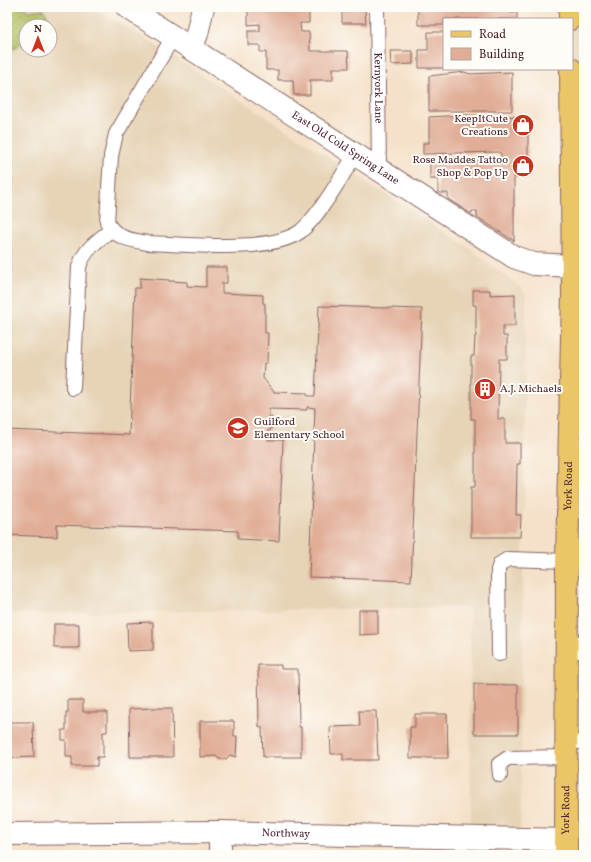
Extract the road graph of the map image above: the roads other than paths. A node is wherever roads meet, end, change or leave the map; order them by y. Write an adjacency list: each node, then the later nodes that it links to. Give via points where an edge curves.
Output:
1 (127, 7): 6 (street, East Old Cold Spring Lane)
2 (203, 7): 7 (street)
3 (376, 7): 10 (lane, Kernyork Lane)
4 (570, 7): 5 (main road)
5 (570, 18)
6 (173, 37): 7 (street, East Old Cold Spring Lane); 11 (lane, via 116,134 111,156 107,213 107,222)
7 (191, 49): 9 (street, East Old Cold Spring Lane)
8 (571, 70): 12 (main road, York Road)
9 (356, 154): 10 (street, East Old Cold Spring Lane); 11 (lane, via 315,215 301,230 286,239 270,244 148,243 118,236)
10 (379, 169): 12 (street, East Old Cold Spring Lane, via 514,257 534,264)
11 (111, 230): 14 (lane, via 88,249 79,267)
12 (572, 266): 13 (main road, York Road)
13 (577, 385): 15 (main road, York Road)
14 (73, 388)
15 (567, 560): 16 (main road, York Road); 17 (lane, via 508,559 500,564)
16 (576, 647): 18 (main road, York Road)
17 (499, 654)
18 (572, 747): 19 (lane, via 508,758 499,764); 22 (main road, York Road)
19 (500, 775)
20 (220, 832): 21 (street, Northway); 22 (street, Northway); 23 (street)
21 (7, 834)
22 (566, 847)
23 (220, 855)

